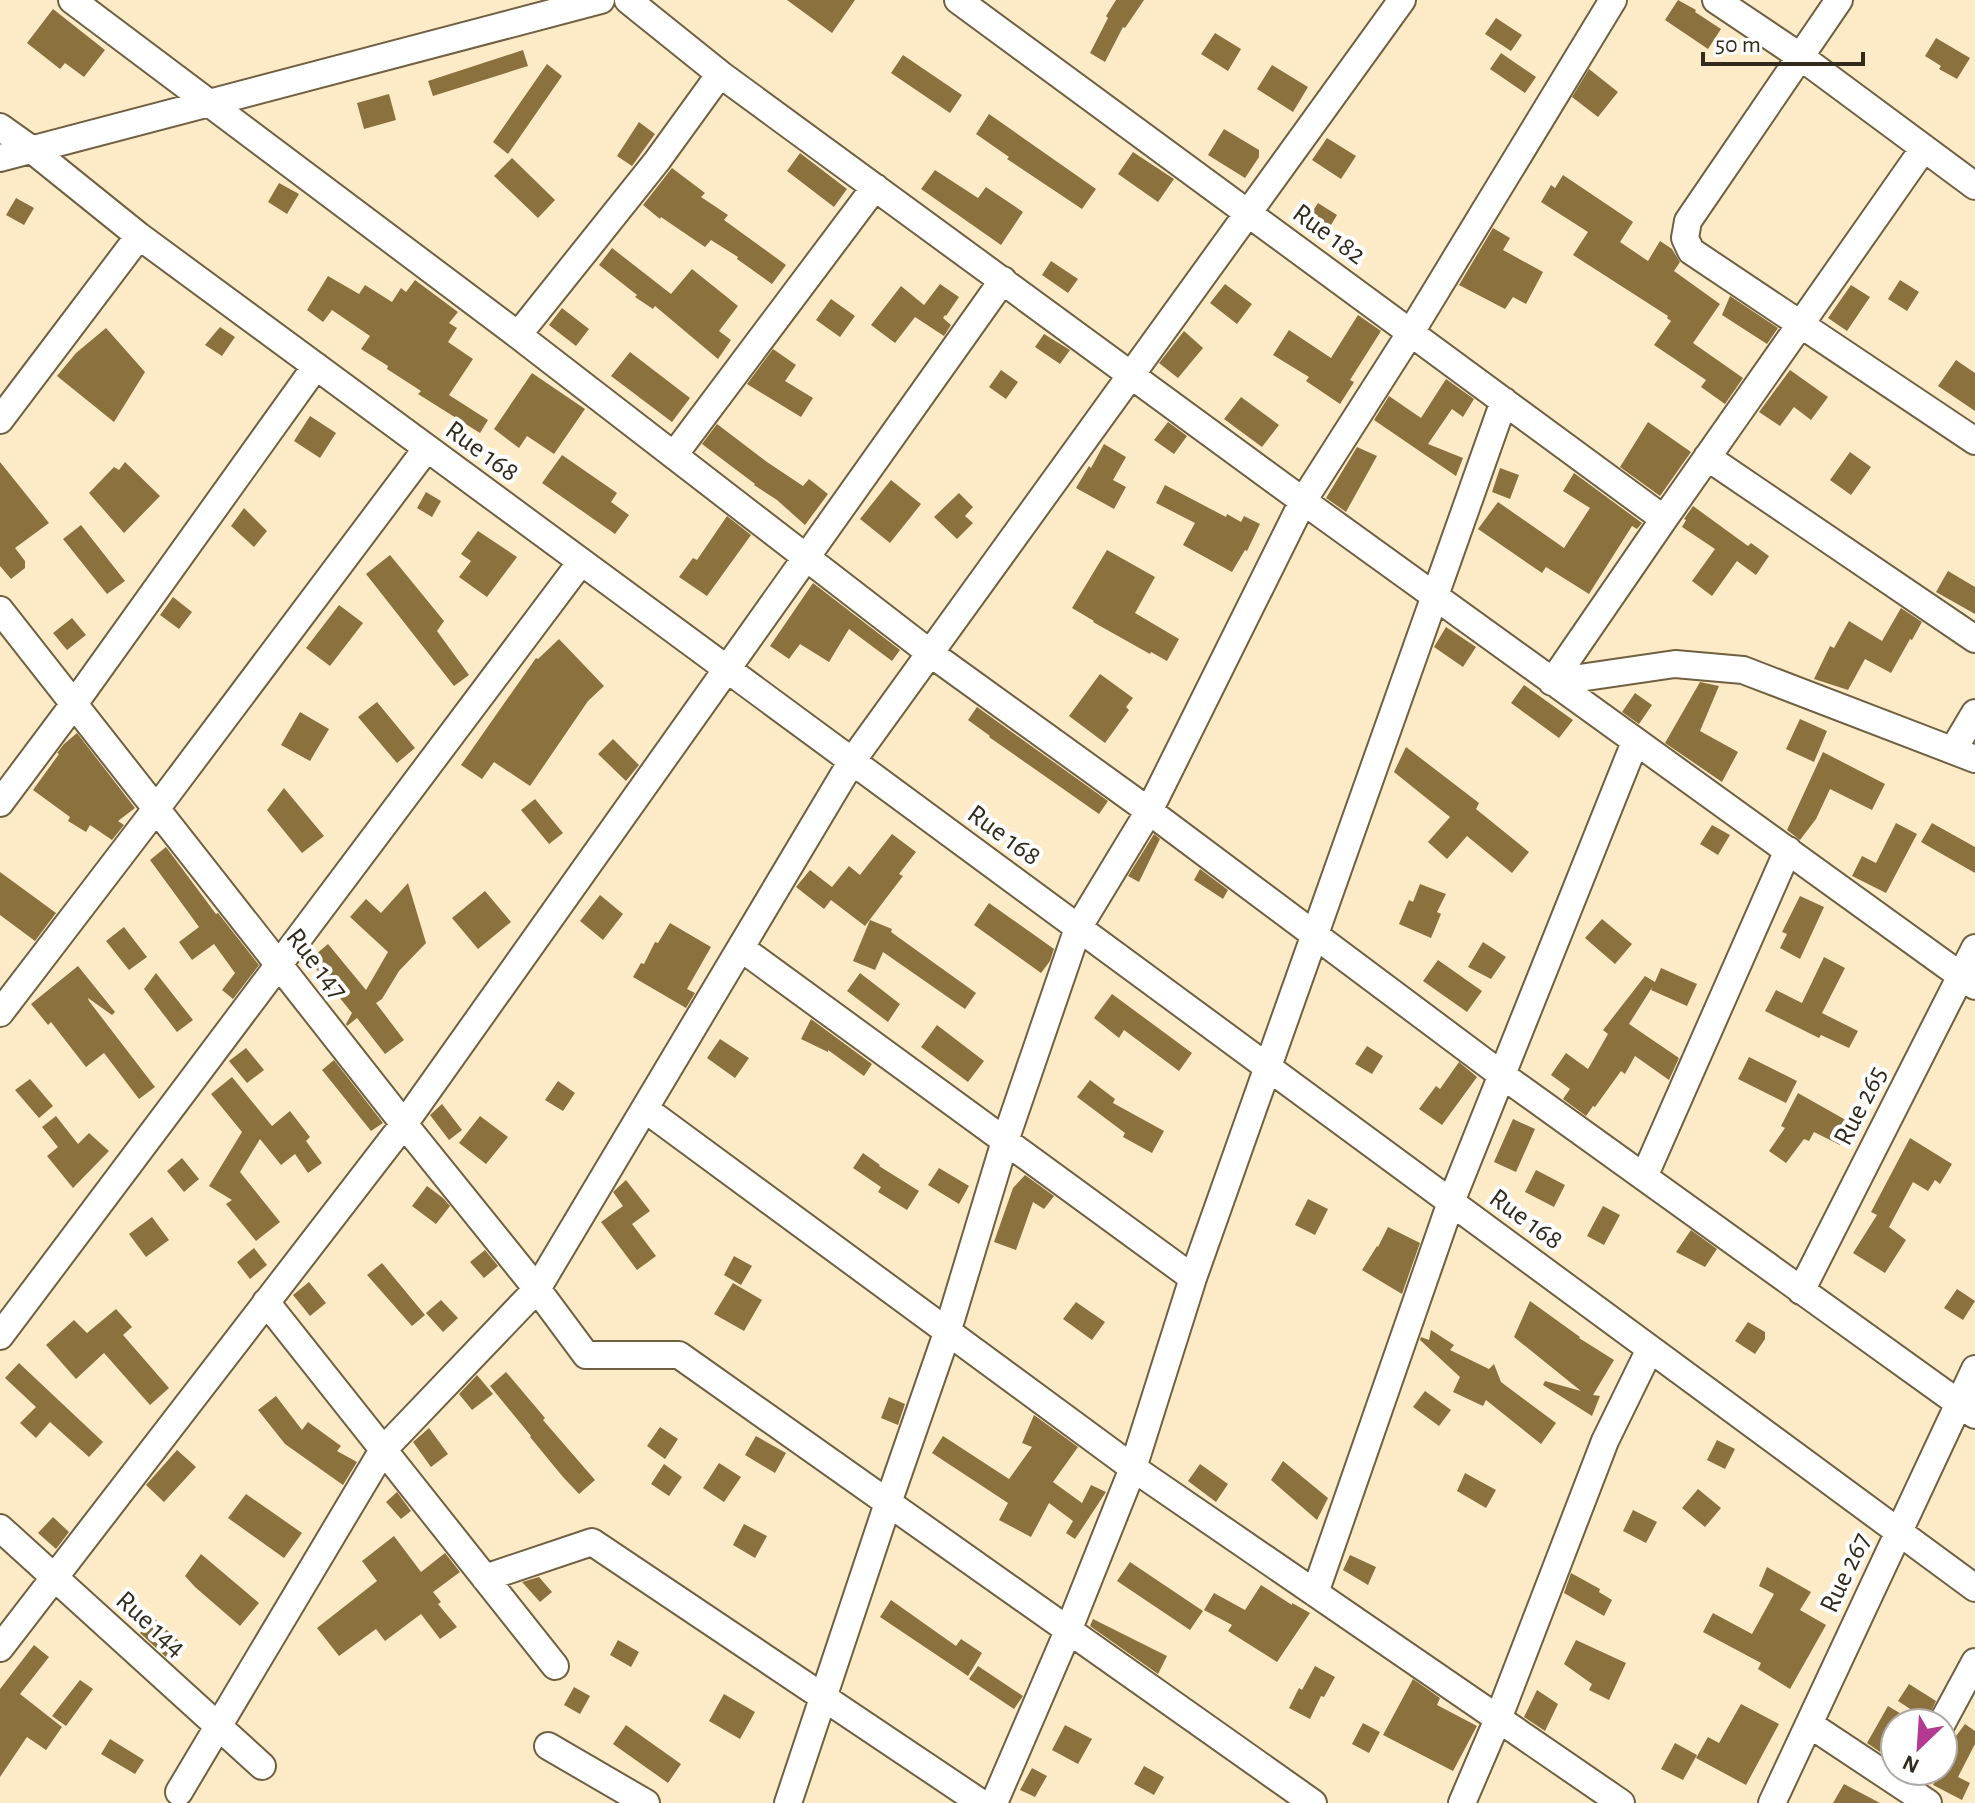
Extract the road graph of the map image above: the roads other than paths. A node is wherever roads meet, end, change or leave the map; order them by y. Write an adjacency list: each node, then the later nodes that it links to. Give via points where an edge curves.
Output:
1 (601, 0): 11 (street)
2 (628, 0): 10 (street)
3 (958, 0): 18 (street, Rue 182)
4 (1402, 0): 18 (street)
5 (1613, 0): 22 (street)
6 (1716, 0): 9 (street)
7 (1839, 0): 9 (street)
8 (79, 2): 11 (street)
9 (1801, 57): 13 (street); 21 (street, via 1688,221 1685,238 1691,251)
10 (720, 74): 17 (street); 23 (street)
11 (209, 102): 14 (street); 23 (street)
12 (0, 127): 14 (street, Rue 168)
13 (1924, 148): 16 (street); 21 (street)
14 (31, 149): 15 (street); 19 (street, Rue 168)
15 (0, 158)
16 (1975, 186)
17 (875, 187): 20 (street); 30 (street)
18 (1248, 213): 22 (street, Rue 182); 25 (street)
19 (139, 236): 24 (street, Rue 168); 27 (street)
20 (1003, 280): 25 (street); 34 (street)
21 (1801, 325): 28 (street); 31 (street)
22 (1411, 332): 26 (street, Rue 182); 32 (street)
23 (518, 335): 30 (street)
24 (316, 366): 29 (street, Rue 168); 42 (street)
25 (1132, 374): 32 (street); 39 (street)
26 (1504, 401): 33 (street, Rue 182); 36 (street)
27 (0, 420)
28 (1975, 441)
29 (427, 448): 35 (street, Rue 168); 48 (street)
30 (674, 455): 34 (street)
31 (1707, 457): 33 (street); 38 (street)
32 (1303, 501): 36 (street); 49 (street)
33 (1664, 519): 41 (street)
34 (806, 557): 39 (street); 40 (street)
35 (581, 562): 40 (street, Rue 168); 55 (street)
36 (1435, 595): 41 (street); 52 (street)
37 (0, 610): 42 (street, Rue 147)
38 (1975, 639)
39 (930, 653): 46 (street); 49 (street)
40 (727, 669): 46 (street, Rue 168); 61 (street)
41 (1552, 682): 44 (street); 45 (street, via 1675,664 1743,670)
42 (74, 704): 47 (street); 48 (street, Rue 147)
43 (1975, 713): 45 (street)
44 (1635, 742): 50 (street); 59 (street)
45 (1964, 754)
46 (852, 761): 51 (street, Rue 168); 53 (street)
47 (0, 803)
48 (156, 809): 55 (street, Rue 147); 57 (street)
49 (1149, 811): 51 (street); 52 (street)
50 (1788, 850): 56 (street); 63 (street)
51 (1078, 928): 58 (street, Rue 168); 62 (street)
52 (1315, 934): 58 (street); 59 (street)
53 (741, 948): 60 (street); 62 (street)
54 (1975, 948): 56 (street, Rue 265)
55 (279, 965): 61 (street, Rue 147); 70 (street)
56 (1968, 981): 67 (street, Rue 265)
57 (0, 1013)
58 (1268, 1066): 64 (street, Rue 168); 65 (street)
59 (1502, 1075): 63 (street); 64 (street)
60 (645, 1109): 66 (street); 69 (street)
61 (404, 1124): 66 (street, Rue 147); 68 (street)
62 (1005, 1141): 65 (street); 69 (street)
63 (1644, 1177): 67 (street)
64 (1451, 1202): 71 (street, Rue 168); 82 (street)
65 (1193, 1278): 75 (street)
66 (537, 1289): 74 (street); 76 (street, Rue 147, via 586,1355 679,1355)
67 (1801, 1291): 73 (street)
68 (266, 1302): 74 (street); 79 (street)
69 (947, 1333): 75 (street); 76 (street)
70 (0, 1336)
71 (1650, 1349): 78 (street, Rue 168); 89 (street, via 1605,1441)
72 (1975, 1369): 73 (street, Rue 267)
73 (1967, 1410): 78 (street, Rue 267)
74 (383, 1450): 80 (street); 91 (street)
75 (1133, 1468): 82 (street); 83 (street)
76 (888, 1503): 83 (street); 87 (street)
77 (0, 1528): 79 (street, Rue 144)
78 (1898, 1532): 81 (street, Rue 168); 90 (street, Rue 267)
79 (54, 1577): 84 (street); 91 (street, Rue 144)
80 (485, 1578): 86 (street); 87 (street, via 592,1542)
81 (1975, 1588)
82 (1315, 1593): 89 (street)
83 (1068, 1631): 99 (street); 100 (street)
84 (0, 1648)
85 (1975, 1662): 88 (street)
86 (555, 1666)
87 (823, 1697): 97 (street); 98 (street)
88 (1951, 1707)
89 (1498, 1719): 101 (street); 102 (street)
90 (1809, 1724): 94 (street); 103 (street, Rue 267)
91 (217, 1725): 93 (street, Rue 144); 95 (street)
92 (548, 1746): 96 (street)
93 (262, 1766)
94 (1913, 1791)
95 (179, 1792)
96 (646, 1803)
97 (788, 1803)
98 (981, 1803)
99 (994, 1803)
100 (1313, 1803)
101 (1462, 1803)
102 (1621, 1803)
103 (1772, 1803)

